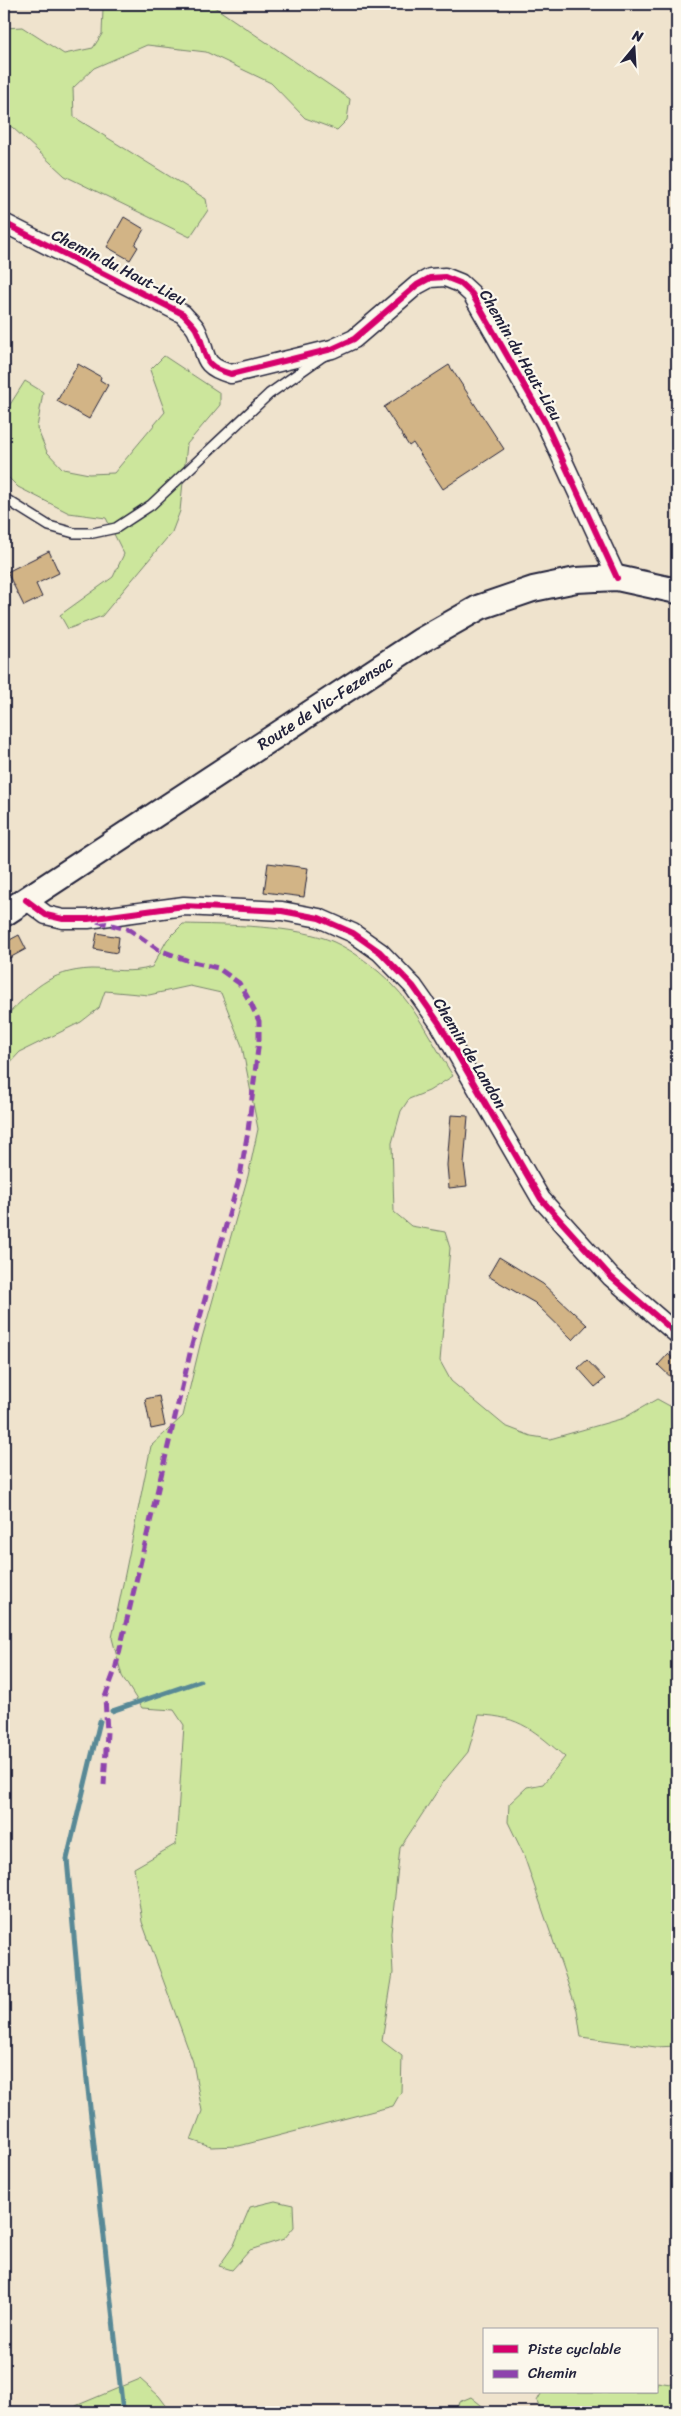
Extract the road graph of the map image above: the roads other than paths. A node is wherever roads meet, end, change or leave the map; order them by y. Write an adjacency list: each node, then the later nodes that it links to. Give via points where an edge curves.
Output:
1 (4, 223): 2 (street, Chemin du Haut-Lieu, via 183,314 196,328 207,362 216,370 231,374)
2 (332, 349): 3 (lane, via 269,394 151,506 116,528 74,533 49,526); 4 (street, Chemin du Haut-Lieu, via 354,339 417,284 430,278 445,277 460,283 472,294 545,422)
3 (4, 498)
4 (617, 578): 5 (main road, Route de Vic-Fezensac); 6 (main road, Route de Vic-Fezensac, via 576,580 533,589 480,607 420,641)
5 (677, 591)
6 (26, 900): 7 (main road, Route de Vic-Fezensac); 8 (street, Chemin de Landon, via 46,915 63,919 88,919 184,906 272,910 319,918 353,933 380,952 413,986 439,1023 541,1199 611,1277)
7 (4, 914)
8 (677, 1334)

